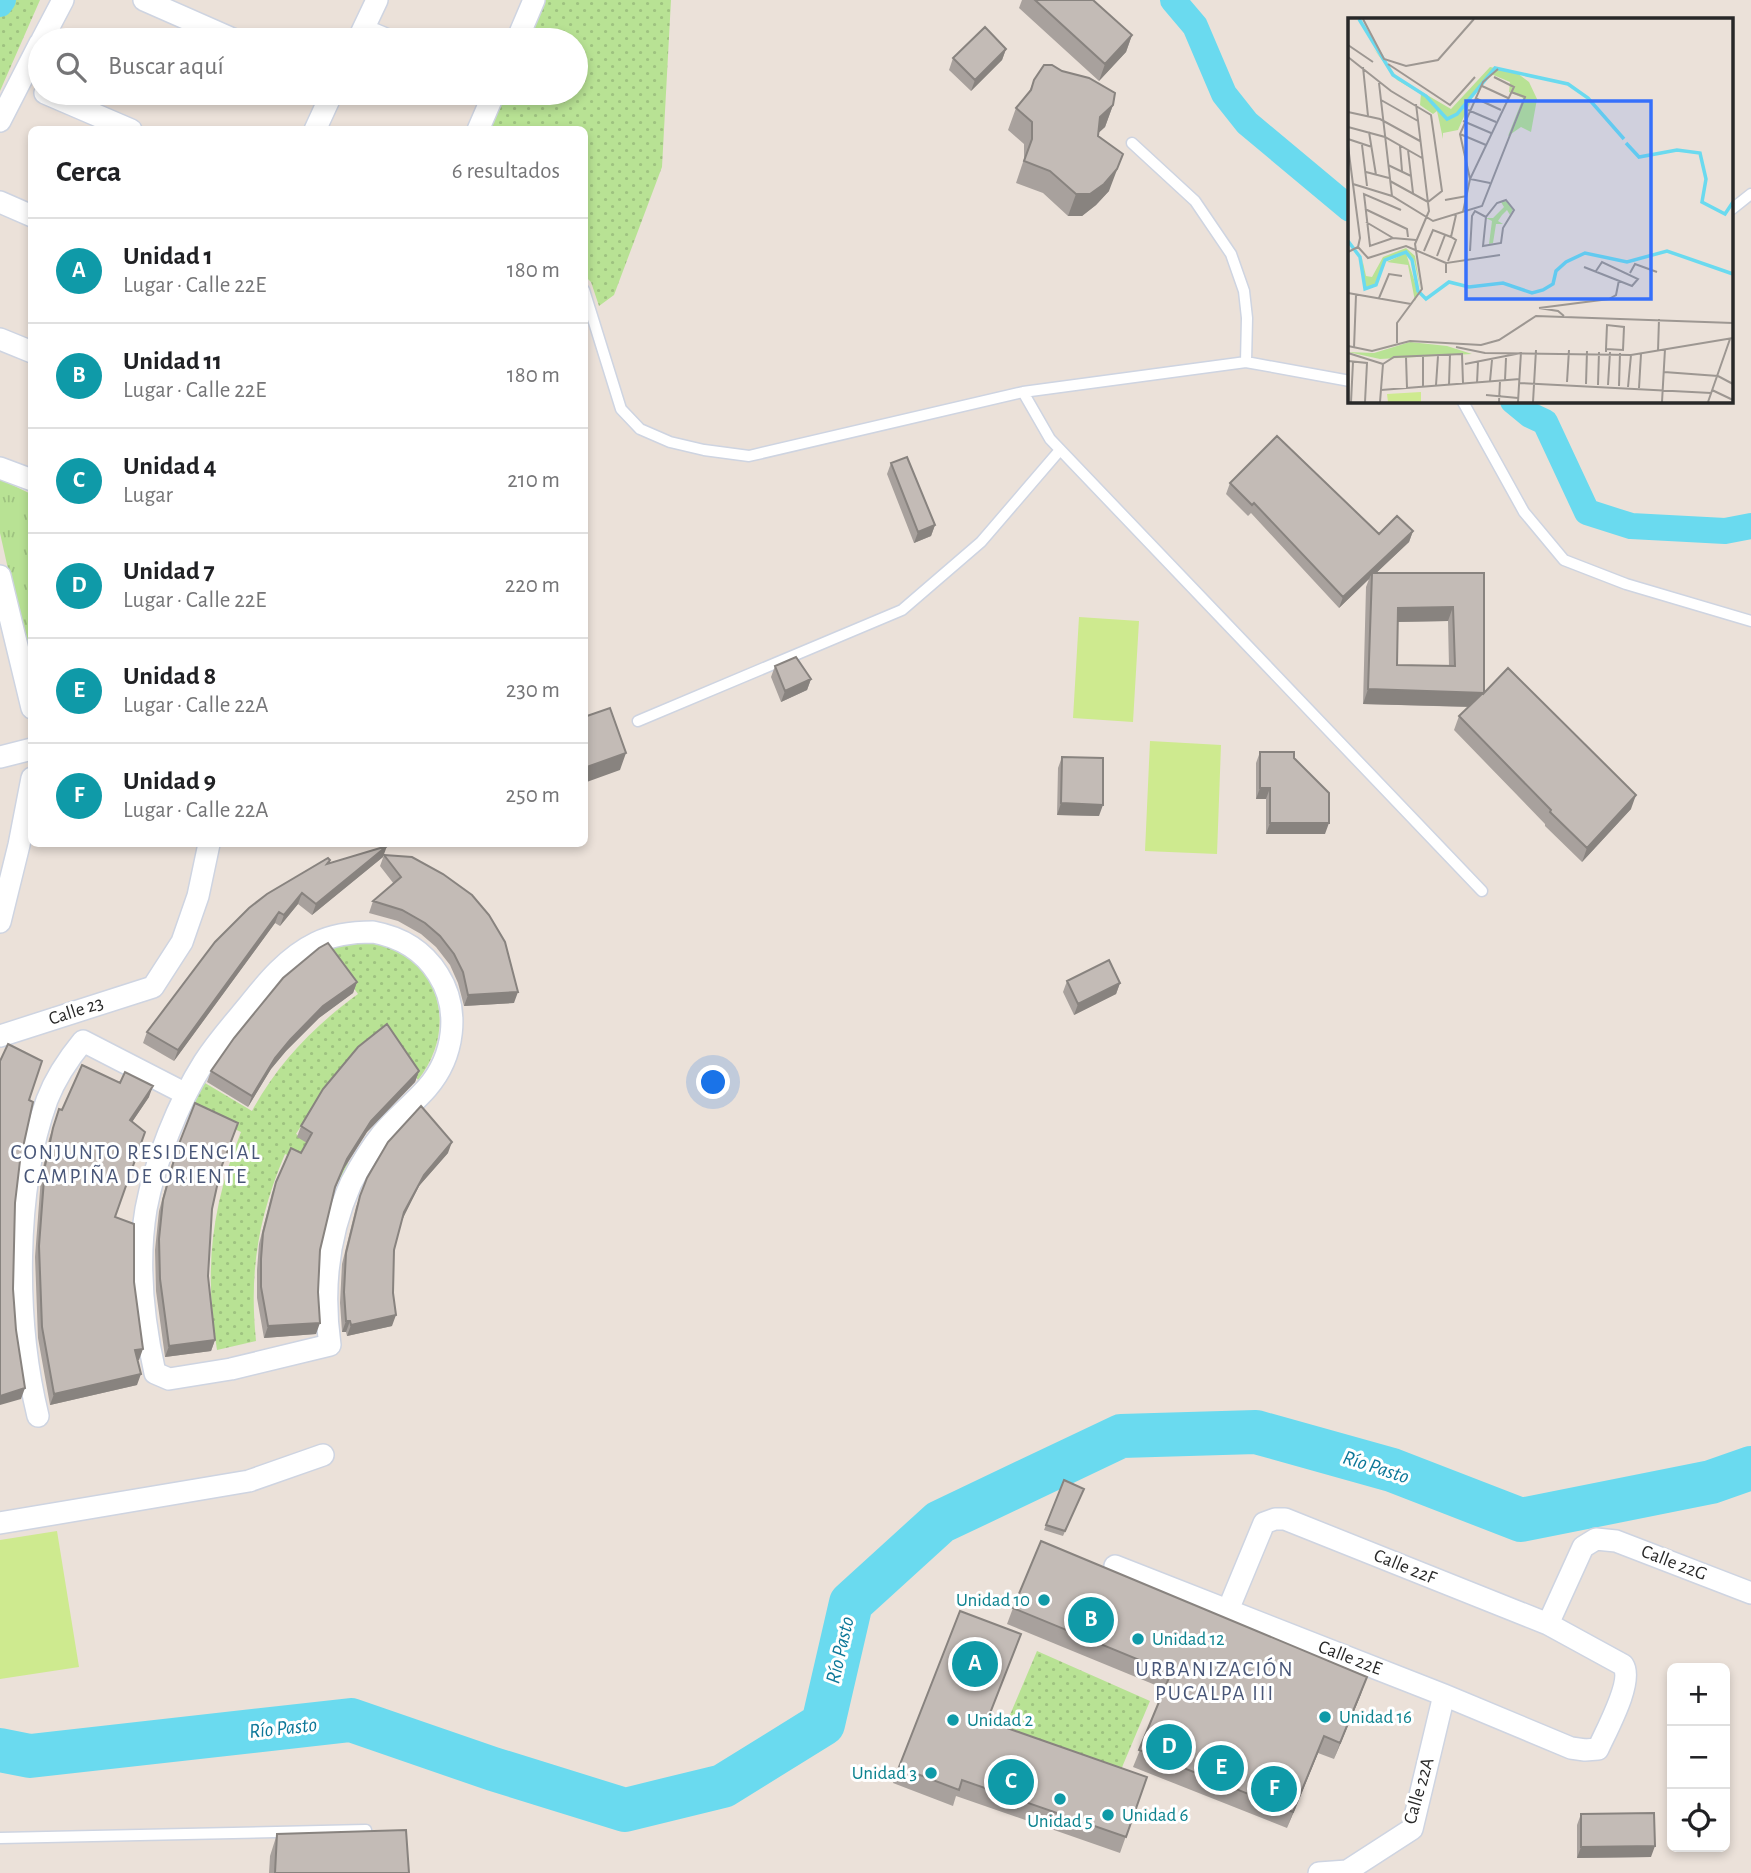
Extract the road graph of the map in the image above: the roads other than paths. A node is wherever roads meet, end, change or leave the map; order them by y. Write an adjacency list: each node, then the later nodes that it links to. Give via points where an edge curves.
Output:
1 (63, 0): 5 (street)
2 (144, 0): 6 (street)
3 (377, 0): 7 (street)
4 (534, 0): 8 (street)
5 (48, 28)
6 (208, 28)
7 (364, 28)
8 (522, 28)
9 (28, 65): 10 (street)
10 (19, 82): 11 (street); 15 (street)
11 (28, 85)
12 (74, 105): 16 (street)
13 (326, 105): 17 (street)
14 (489, 105): 18 (street)
15 (0, 121)
16 (122, 126)
17 (317, 126)
18 (480, 126)
19 (1132, 143): 27 (lane, via 1195,201 1231,254 1244,291)
20 (1751, 194): 22 (lane)
21 (0, 202): 23 (street)
22 (1734, 207)
23 (28, 214)
24 (588, 303): 29 (lane, via 621,410 640,429 693,447 749,456)
25 (0, 339): 26 (street)
26 (28, 350)
27 (1246, 362): 28 (lane); 29 (lane)
28 (1348, 381)
29 (1023, 392): 31 (lane)
30 (1462, 402): 35 (lane, via 1524,512 1564,560 1626,584)
31 (1060, 450): 38 (lane, via 981,542 902,610); 43 (lane)
32 (0, 468): 33 (street)
33 (28, 479)
34 (0, 576): 36 (street)
35 (1751, 621)
36 (6, 626): 37 (street)
37 (28, 695)
38 (638, 721)
39 (28, 750): 40 (street)
40 (0, 757)
41 (28, 799): 44 (street)
42 (208, 847): 46 (street, Calle 23, via 182,942 153,987)
43 (1482, 891)
44 (4, 893): 45 (street)
45 (0, 922)
46 (75, 1012): 47 (street, Calle 23); 48 (street)
47 (0, 1036)
48 (83, 1041): 49 (street); 50 (street, via 47,1101 28,1185 23,1323)
49 (186, 1094): 49 (street, via 157,1169 144,1228 144,1305 155,1373 169,1379 330,1345 326,1290 337,1222 368,1154 442,1066 452,1026 449,999 440,977 420,953 385,934 349,933 314,944 264,987 214,1048)
50 (38, 1416)
51 (323, 1455): 52 (street, via 248,1481)
52 (0, 1523)
53 (1115, 1566): 55 (street, Calle 22E)
54 (1751, 1593): 56 (street, Calle 22G, via 1616,1541 1597,1539 1583,1547)
55 (1228, 1610): 56 (street, Calle 22F, via 1264,1522 1285,1519); 57 (street, Calle 22E)
56 (1548, 1624): 58 (street, Calle 22F, via 1626,1670 1625,1686 1598,1749)
57 (1444, 1695): 58 (street, Calle 22E); 61 (street, Calle 22A, via 1412,1829 1347,1871)
58 (1585, 1750)
59 (366, 1830): 60 (lane)
60 (0, 1838)
61 (1319, 1873)

